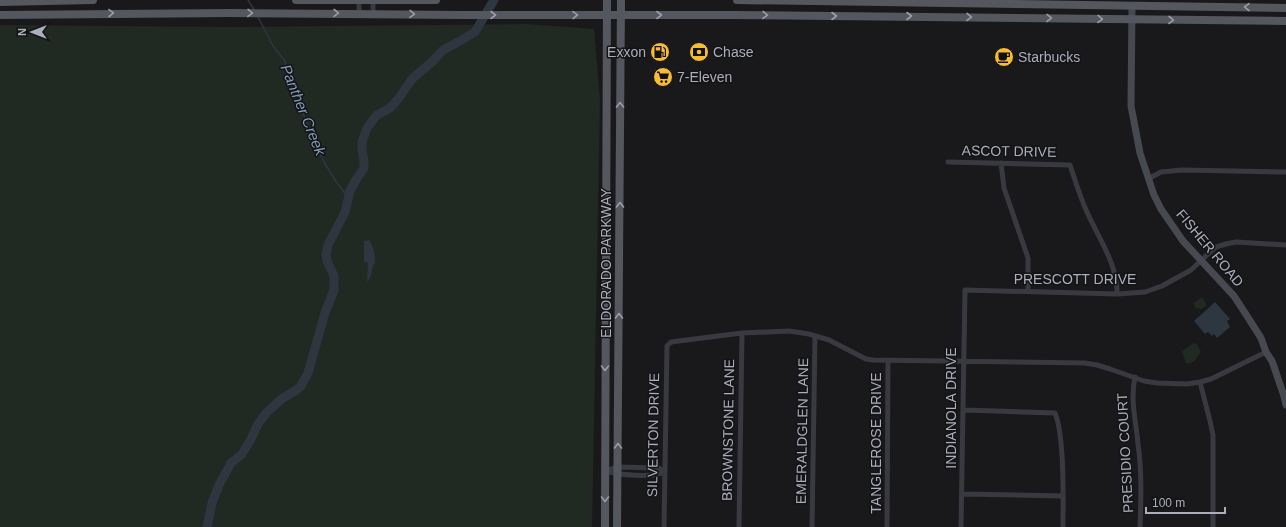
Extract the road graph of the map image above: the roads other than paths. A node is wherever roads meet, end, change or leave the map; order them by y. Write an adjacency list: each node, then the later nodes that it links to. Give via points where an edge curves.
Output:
1 (72, 0): 2 (main road); 11 (main road); 15 (main road)
2 (93, 0)
3 (296, 0): 4 (main road)
4 (359, 0): 5 (main road); 16 (street)
5 (373, 0): 6 (main road); 17 (street)
6 (436, 0)
7 (607, 0): 19 (main road, ELDORADO PARKWAY)
8 (621, 0): 20 (main road, ELDORADO PARKWAY)
9 (737, 0): 10 (main road)
10 (795, 0): 12 (main road); 21 (main road)
11 (0, 2)
12 (945, 4): 13 (main road); 22 (main road)
13 (1132, 6): 14 (main road, one-way to 13); 23 (street, FISHER ROAD)
14 (1286, 8)
15 (72, 14): 16 (main road, one-way to 16); 18 (main road)
16 (359, 14): 17 (main road)
17 (372, 14): 19 (main road, one-way to 19)
18 (0, 15)
19 (607, 15): 20 (main road); 25 (main road, ELDORADO PARKWAY)
20 (620, 15): 21 (main road, one-way to 21); 26 (main road, ELDORADO PARKWAY, one-way to 20)
21 (795, 15): 22 (main road, one-way to 22)
22 (945, 17): 23 (main road, one-way to 23)
23 (1132, 19): 24 (main road, one-way to 24); 30 (street, FISHER ROAD, via 1131,106)
24 (1286, 21)
25 (606, 134): 26 (main road); 32 (main road, ELDORADO PARKWAY)
26 (620, 134): 31 (main road, ELDORADO PARKWAY, one-way to 26)
27 (948, 162): 28 (street, ASCOT DRIVE)
28 (1001, 163): 36 (street, via 1004,188 1028,258); 37 (street, ASCOT DRIVE, via 1070,165 1086,210 1114,272)
29 (1286, 172): 30 (street, via 1182,170 1161,172)
30 (1148, 179): 34 (street, FISHER ROAD, via 1161,210)
31 (620, 244): 32 (main road); 48 (main road, ELDORADO PARKWAY, one-way to 31)
32 (606, 245): 47 (main road, ELDORADO PARKWAY, one-way to 47)
33 (1286, 245): 34 (street, PRESCOTT DRIVE, via 1236,242 1216,247)
34 (1200, 260): 37 (street, PRESCOTT DRIVE, via 1191,270 1162,286 1145,292); 40 (street, FISHER ROAD, via 1234,296 1261,338)
35 (965, 290): 36 (street, PRESCOTT DRIVE); 42 (street, INDIANOLA DRIVE)
36 (1028, 291): 37 (street, PRESCOTT DRIVE)
37 (1117, 294)
38 (742, 333): 39 (street, via 789,331); 49 (street, SILVERTON DRIVE, via 674,341 668,344); 55 (street, BROWNSTONE LANE)
39 (815, 336): 41 (street, via 829,340 866,359); 56 (street, EMERALDGLEN LANE)
40 (1266, 352): 44 (street); 45 (street, FISHER ROAD, via 1276,371)
41 (888, 360): 42 (street); 57 (street, TANGLEROSE DRIVE)
42 (963, 361): 43 (street, via 1085,363); 46 (street, INDIANOLA DRIVE)
43 (1135, 377): 44 (street, via 1157,383); 60 (street, PRESIDIO COURT, via 1132,398 1140,460)
44 (1200, 382): 61 (street, via 1213,435)
45 (1286, 405)
46 (964, 410): 50 (street, INDIANOLA DRIVE); 51 (street, via 1055,413 1063,464)
47 (605, 471): 48 (street); 52 (main road, ELDORADO PARKWAY, one-way to 52)
48 (618, 471): 49 (street, via 659,475); 53 (main road, ELDORADO PARKWAY)
49 (664, 472): 54 (street, SILVERTON DRIVE)
50 (962, 494): 51 (street); 58 (street, INDIANOLA DRIVE)
51 (1063, 496): 59 (street)
52 (604, 527)
53 (617, 527)
54 (664, 527)
55 (739, 527)
56 (812, 527)
57 (887, 527)
58 (961, 527)
59 (1063, 527)
60 (1140, 527)
61 (1213, 527)

